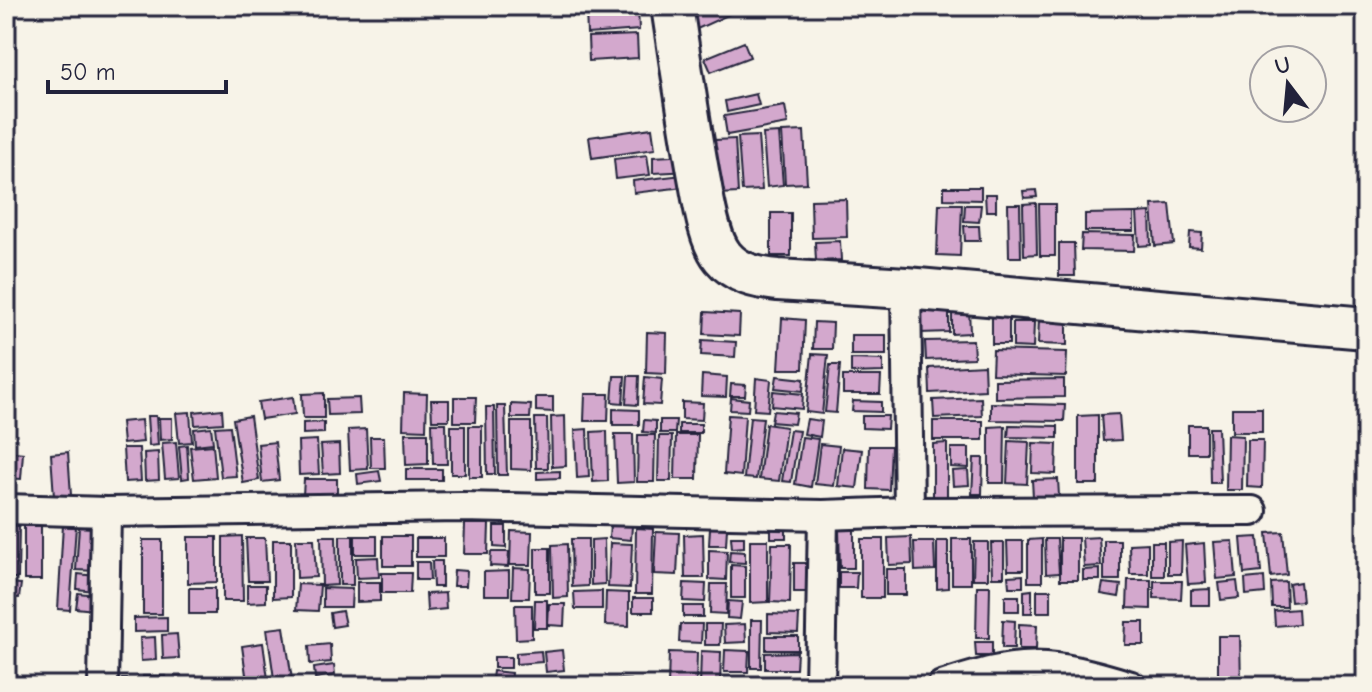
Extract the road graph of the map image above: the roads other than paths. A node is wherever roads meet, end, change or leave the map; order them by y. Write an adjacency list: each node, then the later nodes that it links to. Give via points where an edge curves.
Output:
1 (672, 6): 2 (main road, via 704,203 722,256 741,272 759,278)
2 (906, 288): 3 (main road); 7 (street)
3 (1366, 328)
4 (6, 509): 6 (street)
5 (1252, 511): 7 (street)
6 (106, 512): 8 (street, via 462,507); 9 (street)
7 (909, 512): 8 (street)
8 (823, 515): 10 (street)
9 (103, 686)
10 (820, 686)
11 (942, 686): 12 (street, via 1011,668 1046,667)
12 (1131, 686)

